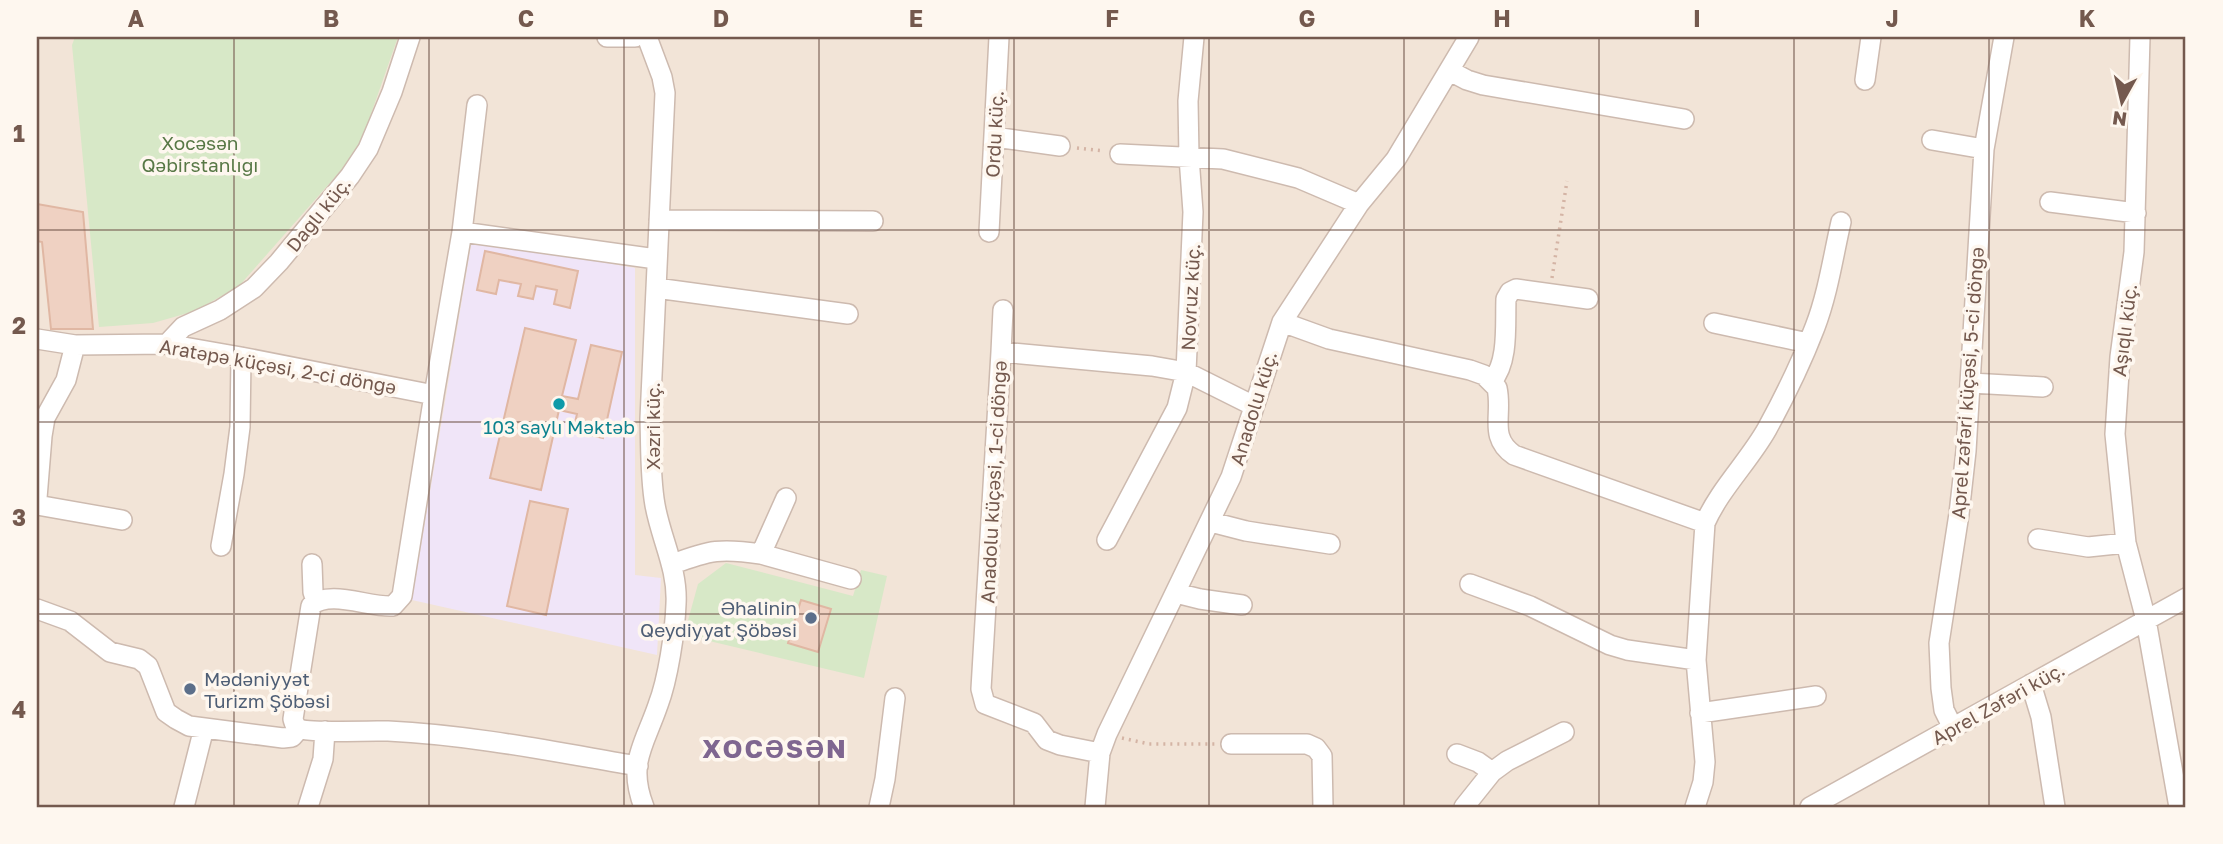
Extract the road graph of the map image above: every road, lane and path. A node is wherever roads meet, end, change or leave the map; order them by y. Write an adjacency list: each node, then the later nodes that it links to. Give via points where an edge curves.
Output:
1 (410, 37): 40 (street, Dağlı küç., via 368,149 350,176 254,288 183,327)
2 (607, 37): 3 (street)
3 (635, 37)
4 (647, 37): 25 (street, Xəzri küç., via 665,93)
5 (999, 37): 15 (street, Ordu küç.)
6 (1194, 37): 20 (street, Novruz küç.)
7 (1469, 37): 11 (street, Anadolu küç.)
8 (1871, 37): 12 (street)
9 (2004, 37): 18 (street, Aprel zəfəri küçəsi, 5-ci döngə)
10 (2140, 37): 24 (street, Aşıqlı küç.)
11 (1450, 71): 14 (street, via 1483,85); 23 (street, Anadolu küç., via 1396,159)
12 (1866, 80)
13 (477, 105): 28 (street)
14 (1684, 119)
15 (994, 137): 17 (street); 29 (street, Ordu küç.)
16 (1932, 140): 18 (street)
17 (1060, 146): 19 (path)
18 (1984, 149): 46 (street, Aprel zəfəri küçəsi, 5-ci döngə)
19 (1120, 153): 20 (street)
20 (1189, 157): 23 (street, via 1223,159 1298,178); 44 (street, Novruz küç., via 1194,212)
21 (1567, 181): 32 (path)
22 (2050, 202): 24 (street)
23 (1359, 204): 36 (street, Anadolu küç.)
24 (2136, 213): 59 (street, Aşıqlı küç., via 2116,392 2115,435)
25 (659, 220): 26 (street); 31 (street, Xəzri küç.)
26 (873, 221)
27 (1841, 222): 39 (street, via 1825,294)
28 (462, 232): 30 (street); 48 (street)
29 (989, 232)
30 (649, 258)
31 (656, 288): 35 (street); 64 (street, Xəzri küç., via 651,468 661,532)
32 (1550, 294): 33 (street); 45 (street, via 1510,292 1502,362)
33 (1588, 299)
34 (1003, 310): 42 (street)
35 (848, 314)
36 (1282, 322): 45 (street, via 1329,339 1470,370); 49 (street, Anadolu küç.)
37 (1714, 323): 39 (street)
38 (37, 339): 41 (street, Aratəpə küçəsi, 2-ci döngə)
39 (1808, 343): 56 (street, via 1767,429)
40 (167, 344): 41 (street, Aratəpə küçəsi, 2-ci döngə); 43 (street, Aratəpə küçəsi, 2-ci döngə)
41 (75, 345): 50 (street, via 66,380)
42 (1001, 352): 44 (street, Anadolu küçəsi, 1-ci döngə); 83 (street, Anadolu küçəsi, 1-ci döngə, via 981,689 985,704 1034,723 1047,740 1060,745)
43 (241, 357): 48 (street, Aratəpə küçəsi, 2-ci döngə); 61 (street, via 240,427)
44 (1186, 372): 49 (street, Anadolu küçəsi, 1-ci döngə); 58 (street, Novruz küç., via 1177,408)
45 (1492, 381): 56 (street, via 1499,395 1498,435 1502,447 1514,455)
46 (1971, 383): 47 (street); 79 (street, Aprel zəfəri küçəsi, 5-ci döngə, via 1959,514 1939,643 1944,710)
47 (2043, 387)
48 (435, 395): 69 (street, via 399,602 385,607 335,599)
49 (1254, 406): 55 (street, Anadolu küç., via 1241,452)
50 (41, 422): 51 (street)
51 (37, 498)
52 (786, 498): 62 (street)
53 (37, 505): 54 (street)
54 (122, 520)
55 (1211, 522): 60 (street); 67 (street, Anadolu küç.)
56 (1705, 523): 73 (street)
57 (2038, 539): 59 (street, via 2088,547)
58 (1107, 540)
59 (2126, 543): 72 (street, Aşıqlı küç.)
60 (1330, 544)
61 (221, 546)
62 (761, 554): 64 (street, via 705,552); 65 (street)
63 (312, 564): 69 (street)
64 (673, 564): 86 (street, Xəzri küç., via 676,606 664,682 639,748)
65 (851, 579)
66 (1470, 584): 73 (street, via 1530,606 1610,645)
67 (1177, 593): 70 (street); 83 (street, Anadolu küç.)
68 (2186, 598): 72 (street, Aprel Zəfəri küç.)
69 (316, 601): 80 (street, via 308,614 293,719)
70 (1242, 605)
71 (37, 609): 78 (street, via 70,621 110,652 139,659 148,666 166,712 189,726)
72 (2146, 620): 74 (street, Aprel Zəfəri küç.); 99 (street, Aşıqlı küç.)
73 (1696, 660): 77 (street)
74 (2031, 684): 79 (street, Aprel Zəfəri küç.); 98 (street)
75 (1816, 696): 77 (street)
76 (895, 698): 92 (street)
77 (1700, 713): 96 (street, via 1705,762)
78 (204, 728): 80 (street, via 283,738 292,737); 89 (street)
79 (1953, 728): 88 (street, Aprel Zəfəri küç.)
80 (299, 729): 81 (street)
81 (326, 731): 86 (street, via 438,735); 90 (street, via 323,759)
82 (1564, 732): 87 (street)
83 (1103, 743): 84 (path); 93 (street, Anadolu küç.)
84 (1231, 744): 94 (street, via 1307,744 1316,748 1322,755)
85 (1457, 754): 87 (street)
86 (638, 766): 91 (street, Xəzri küç., via 635,778)
87 (1492, 772): 95 (street)
88 (1837, 800): 97 (street, Aprel Zəfəri küç.)
89 (184, 807)
90 (308, 807)
91 (644, 807)
92 (879, 807)
93 (1095, 807)
94 (1323, 807)
95 (1464, 807)
96 (1695, 807)
97 (1810, 807)
98 (2055, 807)
99 (2179, 807)

